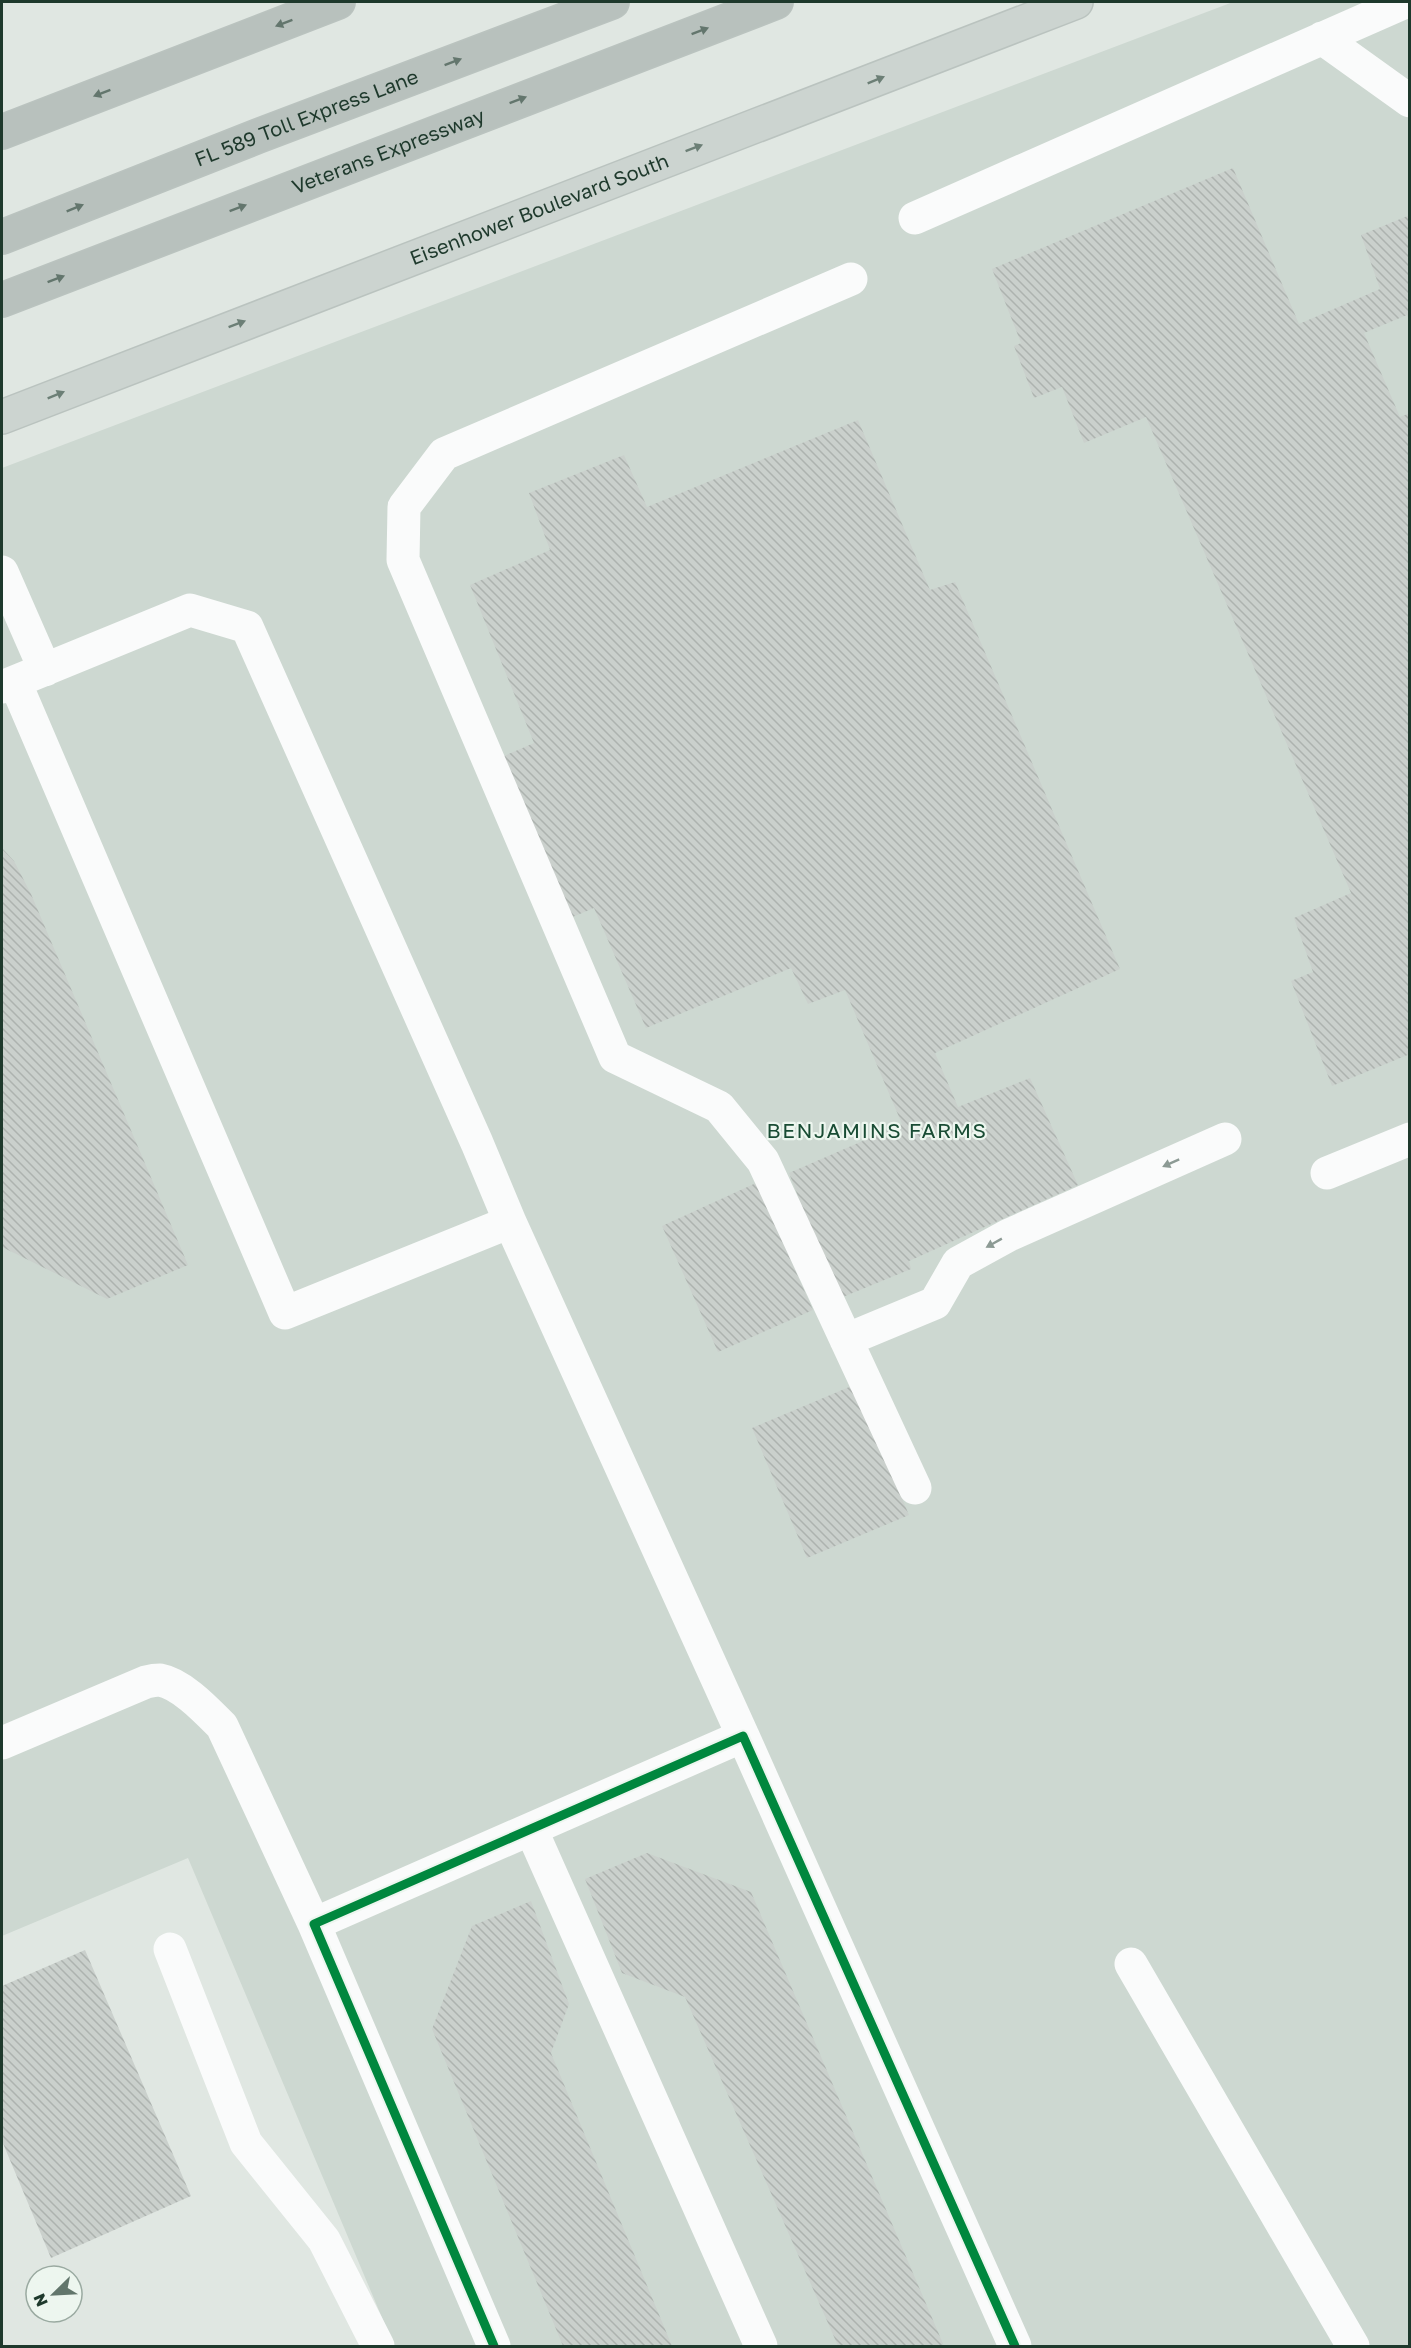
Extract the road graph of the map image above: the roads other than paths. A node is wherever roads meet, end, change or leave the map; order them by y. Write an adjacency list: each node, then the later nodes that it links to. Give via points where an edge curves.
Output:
1 (338, 2): 8 (highway, one-way to 8)
2 (612, 2): 10 (highway, FL 589 Toll Express Lane, one-way to 2)
3 (776, 2): 12 (highway, Veterans Expressway, one-way to 3)
4 (1076, 2): 13 (main road, Eisenhower Boulevard South, one-way to 4)
5 (1406, 2): 6 (street)
6 (1322, 38): 7 (street); 9 (street)
7 (1410, 100)
8 (2, 132)
9 (915, 218)
10 (2, 237)
11 (850, 279): 21 (street, via 444,454 404,507 403,560 615,1057 719,1107 763,1161)
12 (2, 300)
13 (2, 417)
14 (2, 572): 15 (street)
15 (45, 670): 16 (street); 20 (street, via 190,610 247,627)
16 (8, 684): 20 (street, via 285,1313)
17 (1225, 1139): 21 (street, one-way to 21, via 1009,1235 958,1263 935,1303)
18 (1410, 1139): 19 (street)
19 (1327, 1173)
20 (510, 1222): 23 (street)
21 (846, 1340): 22 (street)
22 (915, 1488)
23 (743, 1736): 25 (street); 32 (street)
24 (2, 1743): 26 (street, via 146,1682 161,1680 183,1691 222,1726)
25 (531, 1829): 26 (street); 31 (street)
26 (314, 1924): 30 (street)
27 (170, 1949): 29 (street, via 246,2143 324,2240)
28 (1131, 1964): 33 (street)
29 (378, 2346)
30 (494, 2346)
31 (761, 2346)
32 (1015, 2346)
33 (1353, 2346)

